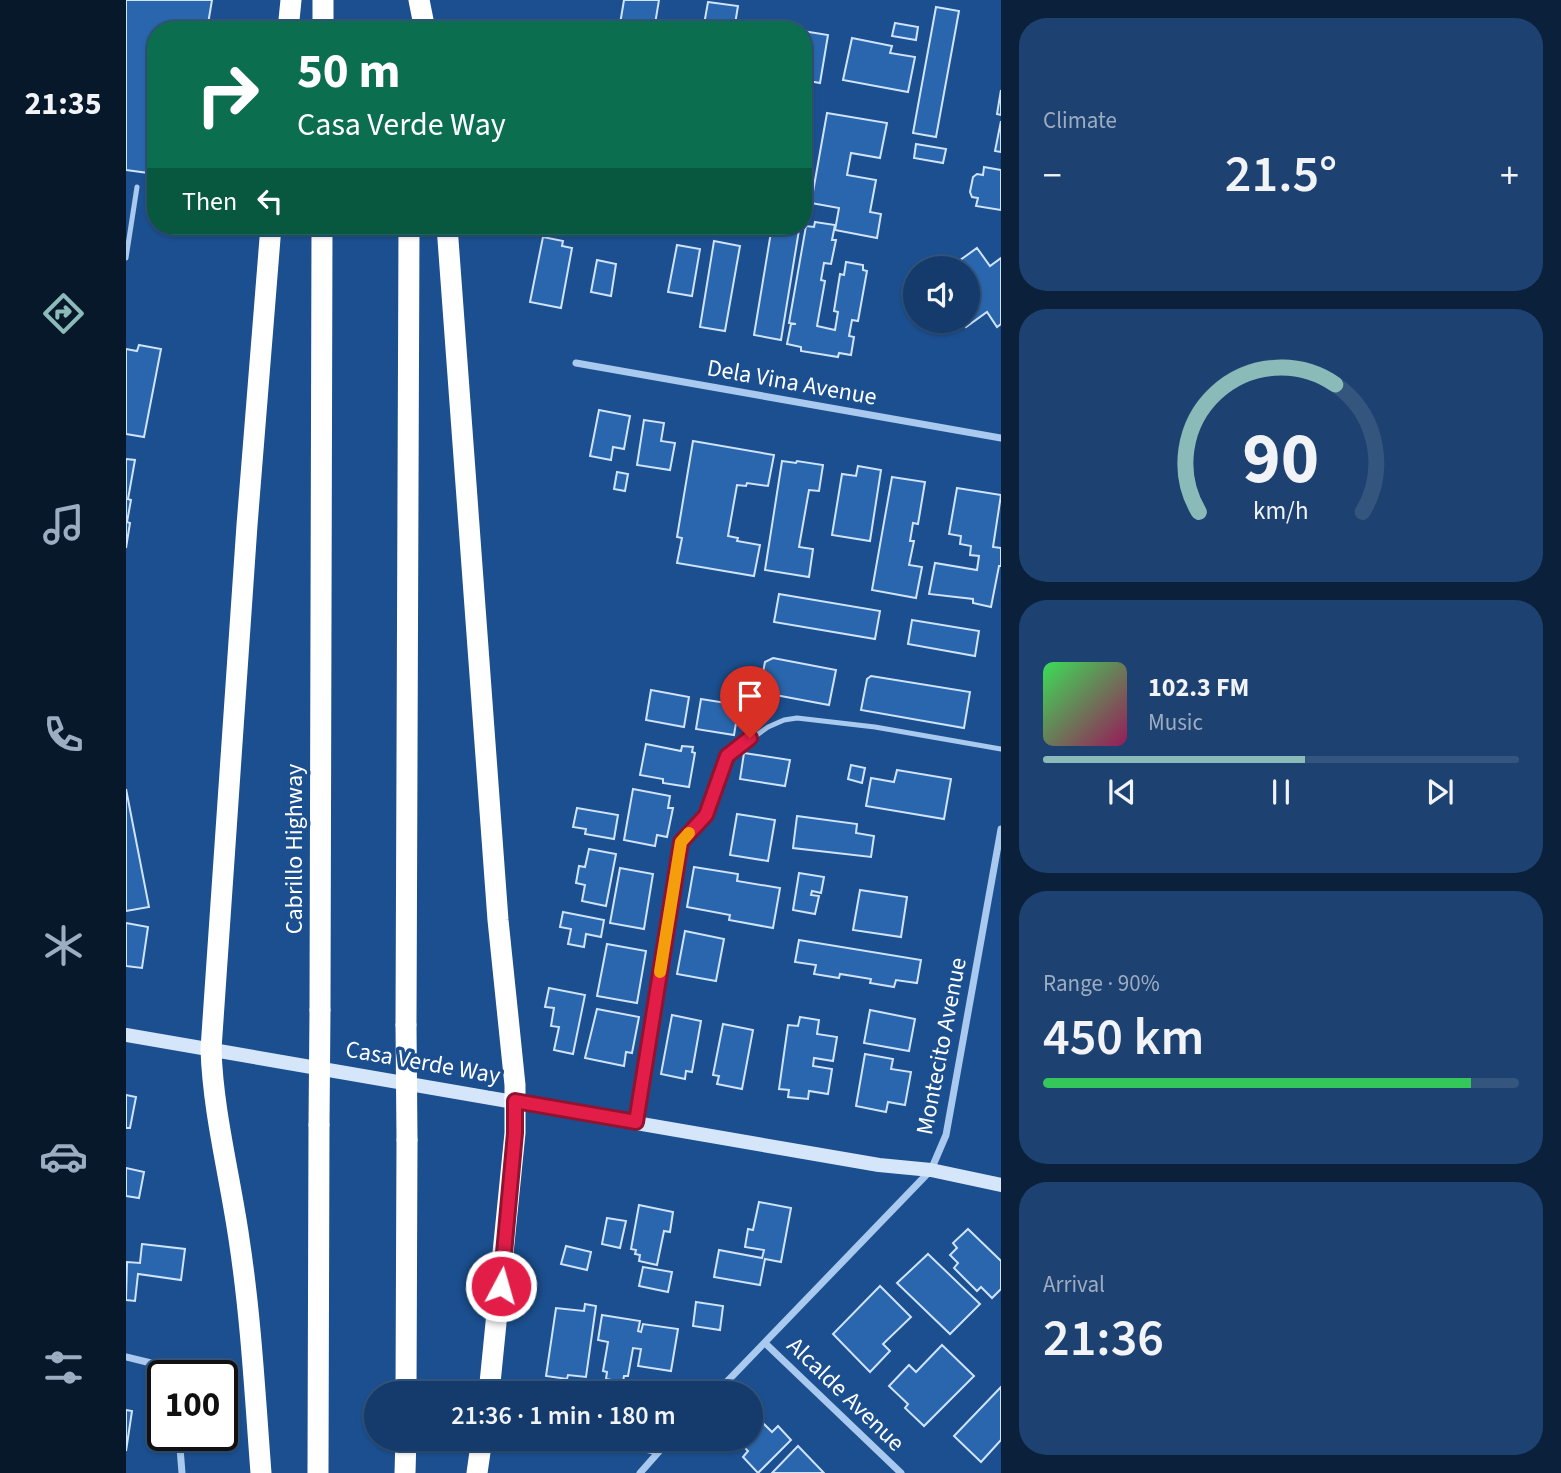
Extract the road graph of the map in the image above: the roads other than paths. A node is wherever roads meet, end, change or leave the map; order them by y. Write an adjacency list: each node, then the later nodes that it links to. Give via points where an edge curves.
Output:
1 (291, 0): 5 (highway)
2 (323, 0): 6 (highway)
3 (410, 0): 7 (highway)
4 (419, 0): 8 (highway)
5 (289, 21)
6 (323, 21)
7 (410, 21)
8 (423, 21)
9 (137, 187): 14 (lane)
10 (270, 235): 20 (highway)
11 (323, 235): 38 (highway, Cabrillo Highway, bridge)
12 (410, 235): 28 (highway, bridge)
13 (448, 235): 21 (highway)
14 (126, 258)
15 (576, 363): 16 (street, Dela Vina Avenue)
16 (1001, 438)
17 (1001, 749): 22 (lane, via 797,718 768,727 727,756 706,815 681,842)
18 (1001, 829): 23 (street, Montecito Avenue, via 946,1135)
19 (126, 1035): 20 (main road, Casa Verde Way)
20 (211, 1049): 21 (main road, Casa Verde Way); 37 (highway, via 240,1247)
21 (515, 1101): 22 (main road, Casa Verde Way); 29 (highway)
22 (636, 1122): 23 (main road, Casa Verde Way)
23 (931, 1170): 24 (main road, Casa Verde Way); 25 (street, Montecito Avenue)
24 (1001, 1185)
25 (765, 1343): 30 (street, Montecito Avenue); 42 (street, Alcalde Avenue)
26 (126, 1357): 27 (street)
27 (147, 1362)
28 (406, 1381)
29 (490, 1381)
30 (728, 1381)
31 (180, 1451): 36 (street)
32 (405, 1451): 39 (highway)
33 (480, 1451): 40 (highway)
34 (653, 1451): 35 (street)
35 (657, 1452): 41 (street)
36 (182, 1473)
37 (261, 1473)
38 (318, 1473)
39 (405, 1473)
40 (477, 1473)
41 (640, 1473)
42 (901, 1473)

